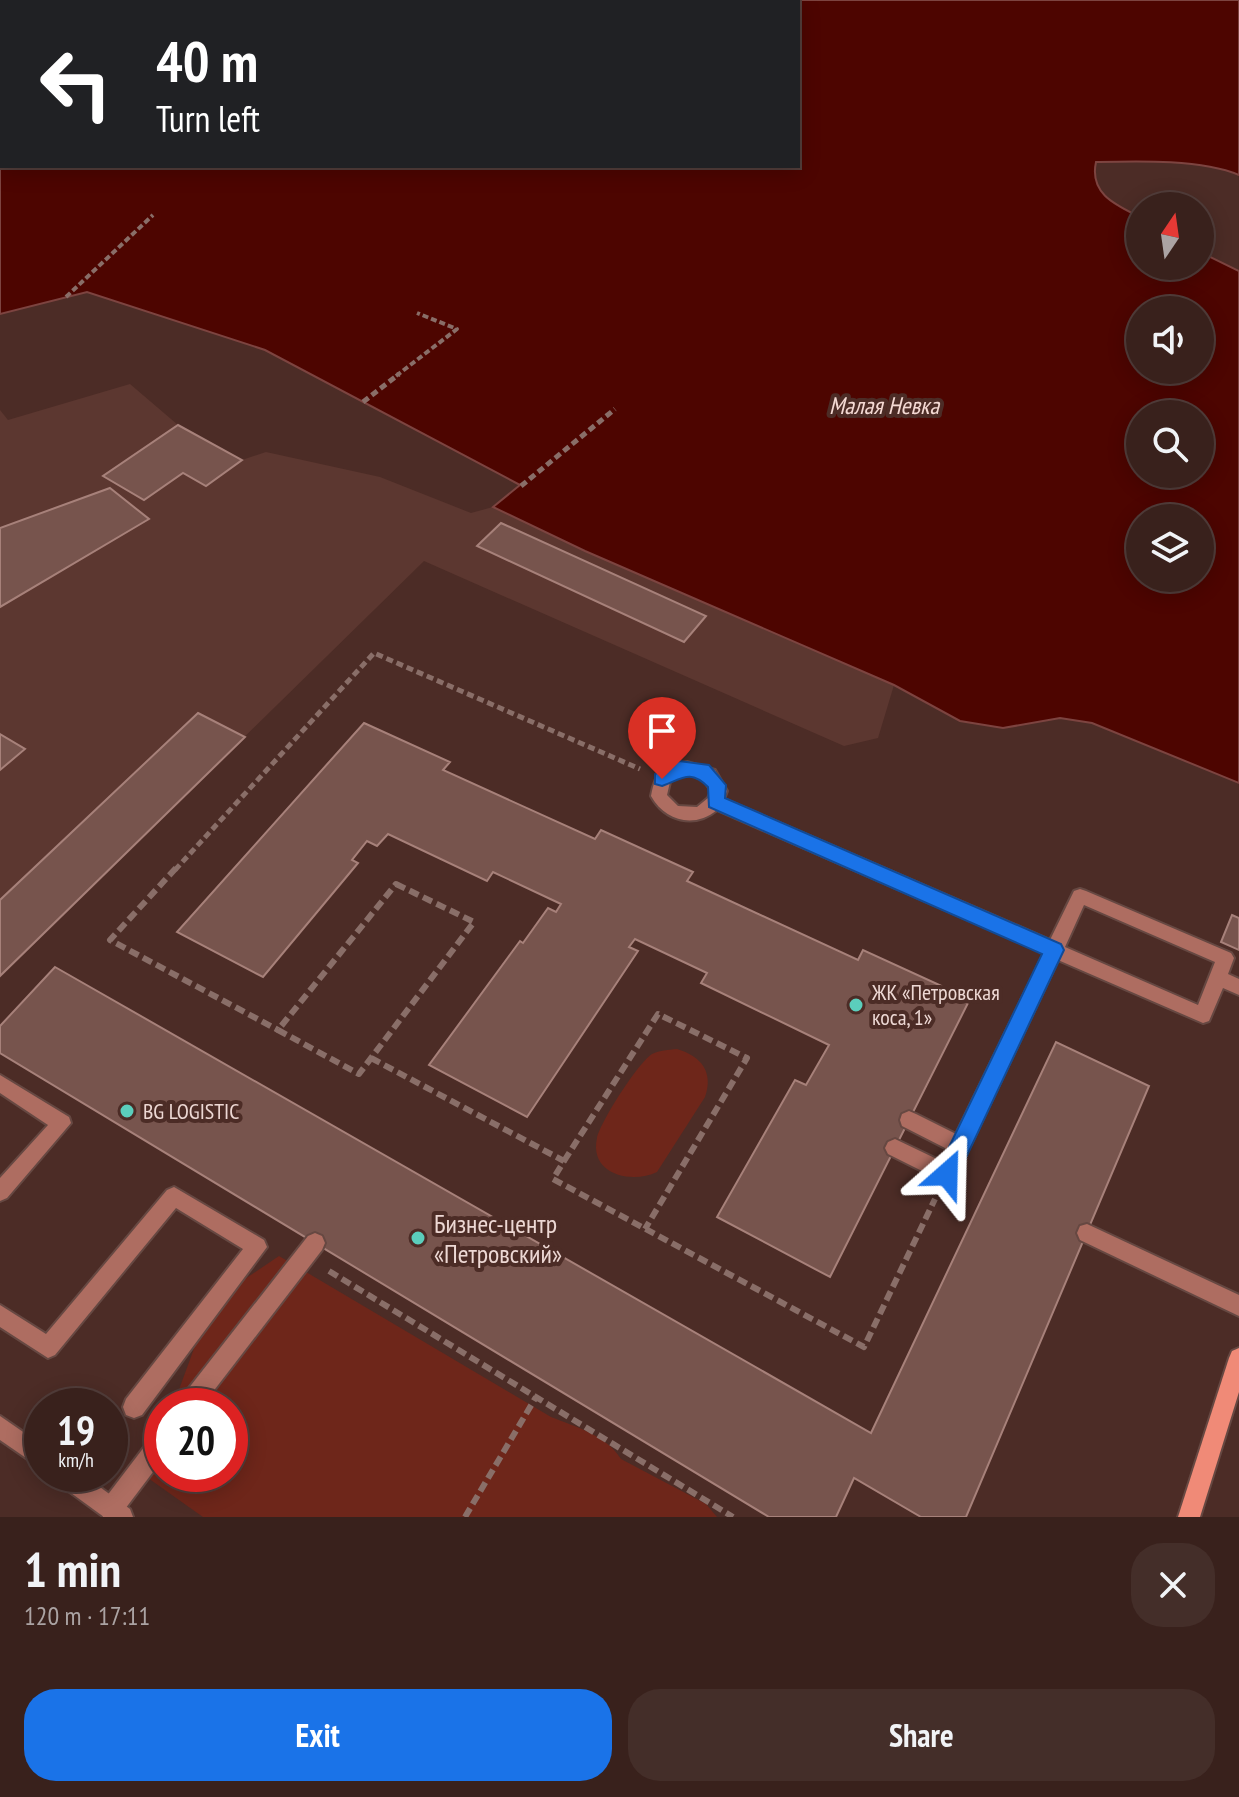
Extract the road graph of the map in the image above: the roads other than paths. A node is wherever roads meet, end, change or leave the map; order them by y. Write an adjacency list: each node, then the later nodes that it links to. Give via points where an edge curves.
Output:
1 (715, 802): 1 (street, via 699,813 677,813 661,801 658,790 662,779 679,768 702,770 717,785); 2 (street)
2 (1054, 950): 3 (street, via 1203,1015); 3 (street, via 1080,896 1225,958); 7 (street)
3 (1218, 978): 4 (street)
4 (1239, 987)
5 (0, 1083): 9 (street, via 62,1123)
6 (909, 1120): 7 (street)
7 (960, 1146): 8 (street, via 947,1174)
8 (895, 1148)
9 (0, 1192)
10 (1087, 1233): 12 (street)
11 (310, 1249): 15 (street)
12 (1239, 1306)
13 (0, 1315): 16 (street, via 48,1348 174,1196 257,1247)
14 (1239, 1358): 22 (street)
15 (203, 1388)
16 (134, 1407)
17 (0, 1427): 18 (street)
18 (24, 1445)
19 (144, 1470): 21 (street)
20 (88, 1492): 21 (street)
21 (116, 1513)
22 (1189, 1517)

